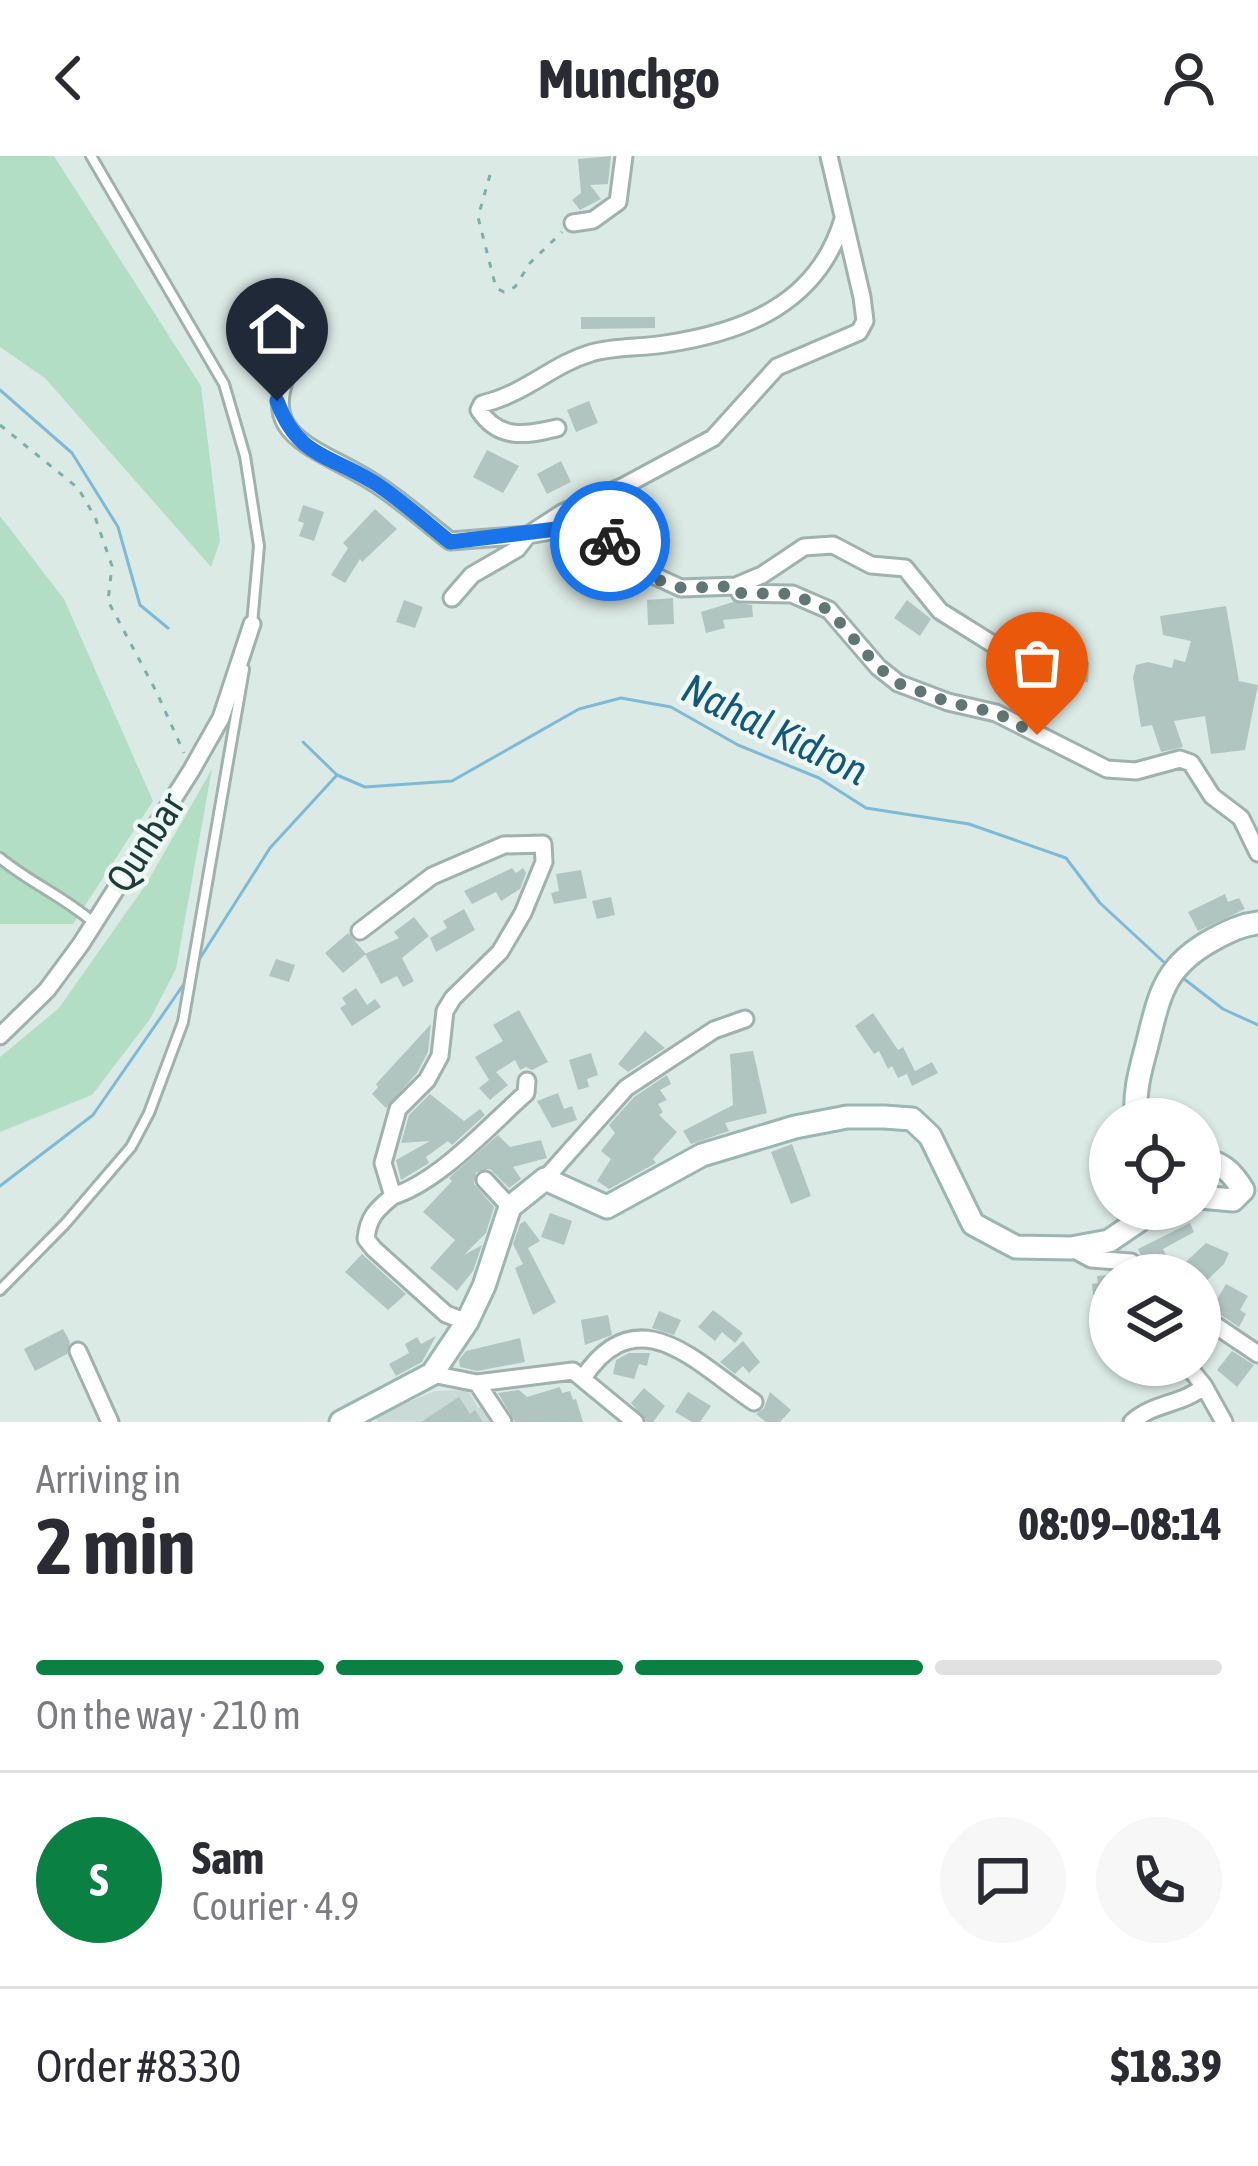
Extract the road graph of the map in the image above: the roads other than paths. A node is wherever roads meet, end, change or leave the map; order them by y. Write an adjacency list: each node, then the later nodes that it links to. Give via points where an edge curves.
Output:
1 (91, 156): 11 (lane, via 224,384 259,546)
2 (624, 156): 5 (street, via 618,202)
3 (829, 156): 4 (street)
4 (844, 216): 7 (street, via 833,252 805,288 751,322 702,338 595,352 479,410 515,435); 8 (street, via 865,320 859,332 777,367 713,438)
5 (573, 223)
6 (298, 353): 8 (street, via 277,401 288,430 311,450 376,484 450,542)
7 (557, 428)
8 (528, 535): 9 (street, via 590,528 656,579 682,588); 10 (street)
9 (736, 586): 12 (street, via 804,548 833,545 871,566 904,568 940,610); 13 (street, via 740,593 792,594 829,610 898,683 997,713 1107,769 1191,763 1212,796 1241,818)
10 (452, 598)
11 (252, 624): 15 (street, Qunbar, via 220,718); 31 (lane, via 187,1002 156,1095 130,1147)
12 (1046, 678)
13 (1258, 854)
14 (0, 858): 15 (lane)
15 (93, 922): 19 (street, Qunbar, via 47,990)
16 (1258, 923): 21 (street, via 1178,961 1163,986)
17 (360, 932): 25 (street, via 432,876 504,845 543,844 523,914 500,952 453,998 440,1056 398,1109 383,1163)
18 (745, 1018): 23 (street, via 626,1088)
19 (0, 1036)
20 (526, 1082): 25 (street, via 526,1093 468,1146)
21 (1134, 1098)
22 (1221, 1166): 26 (street)
23 (544, 1179): 27 (street); 29 (street, via 607,1207 702,1155 796,1127 847,1117 912,1119 930,1136 973,1224 1016,1246)
24 (484, 1180): 27 (street)
25 (393, 1196): 32 (street, via 374,1211 366,1239 446,1314)
26 (1250, 1197)
27 (510, 1207): 32 (street)
28 (1125, 1230): 29 (street)
29 (1071, 1248): 30 (street)
30 (1089, 1258)
31 (0, 1290)
32 (467, 1322): 36 (street)
33 (1221, 1329): 35 (street)
34 (78, 1351): 41 (street)
35 (1258, 1354)
36 (432, 1374): 38 (street); 42 (street)
37 (583, 1378): 38 (street, via 572,1371); 40 (street, via 598,1354 620,1342 657,1338); 44 (street)
38 (477, 1382): 43 (street)
39 (1204, 1386): 45 (street); 46 (street)
40 (754, 1402)
41 (110, 1422)
42 (341, 1422)
43 (503, 1422)
44 (634, 1422)
45 (1132, 1422)
46 (1224, 1422)

